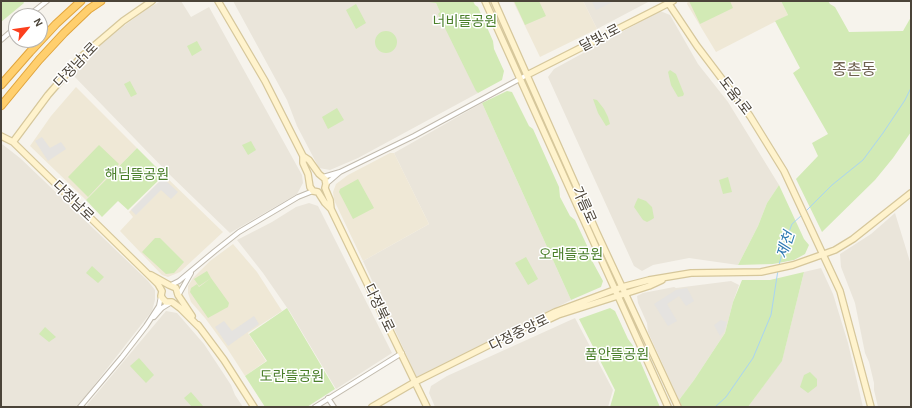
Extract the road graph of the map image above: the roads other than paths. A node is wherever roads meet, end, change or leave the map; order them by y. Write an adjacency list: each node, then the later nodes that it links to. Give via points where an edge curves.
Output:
1 (47, 1): 9 (street)
2 (81, 1): 10 (highway)
3 (101, 1): 12 (highway, via 64,33)
4 (152, 1): 19 (street, 다정남1로, via 123,21 82,56 48,95)
5 (218, 1): 20 (street, via 265,81)
6 (485, 1): 13 (street, 가름로)
7 (494, 1): 11 (street, 가름로)
8 (670, 2): 11 (street, 달빛1로); 29 (street, 도움1로, via 697,46 750,116 784,171)
9 (38, 8)
10 (30, 52): 14 (highway); 15 (highway)
11 (527, 75): 13 (street); 34 (street, 가름로)
12 (25, 76): 16 (highway); 17 (highway)
13 (520, 79): 21 (street); 35 (street, 가름로)
14 (1, 80)
15 (1, 85)
16 (1, 106)
17 (1, 113)
18 (1, 136): 19 (street, 다정남로)
19 (13, 142): 30 (street, 다정남로)
20 (303, 156): 22 (street); 23 (street)
21 (340, 172): 22 (street); 24 (street)
22 (321, 175): 23 (street, via 313,176); 24 (street)
23 (309, 182): 25 (street); 27 (street)
24 (326, 186): 25 (street, via 323,190); 28 (street)
25 (315, 191): 27 (street); 28 (street)
26 (911, 193): 29 (street, via 853,239)
27 (298, 198): 31 (street, via 230,238)
28 (331, 209): 43 (street, 다정북로)
29 (824, 254): 32 (street, via 793,265 761,272 697,273); 55 (street, via 842,297)
30 (142, 269): 33 (street); 36 (street, via 158,284)
31 (192, 270): 33 (street); 38 (street)
32 (668, 278): 34 (street, 다정중앙로); 37 (street, 다정중앙로)
33 (170, 285): 36 (street, via 163,288); 38 (street, via 176,288)
34 (622, 287): 35 (street, 다정중앙로); 37 (street, 가름로)
35 (615, 290): 39 (street, 가름로); 44 (street, 다정중앙로, via 556,312)
36 (162, 293): 40 (street, via 166,302); 41 (street, via 159,306)
37 (625, 293): 39 (street, 다정중앙로); 54 (street, 가름로)
38 (179, 295): 40 (street); 42 (street)
39 (618, 296): 44 (street, 다정중앙로, via 558,315); 53 (street, 가름로)
40 (171, 303): 41 (street, via 162,308); 42 (street, via 180,308)
41 (146, 326): 46 (street)
42 (200, 328): 47 (street)
43 (402, 353): 44 (street, 다정북로); 45 (street)
44 (416, 383): 50 (street, 다정중앙로); 51 (street, 다정중앙로); 52 (street, 다정북로)
45 (328, 398): 48 (street); 49 (street)
46 (80, 407)
47 (254, 407)
48 (315, 407)
49 (334, 407)
50 (372, 407)
51 (379, 407)
52 (427, 407)
53 (668, 407)
54 (678, 407)
55 (871, 407)

